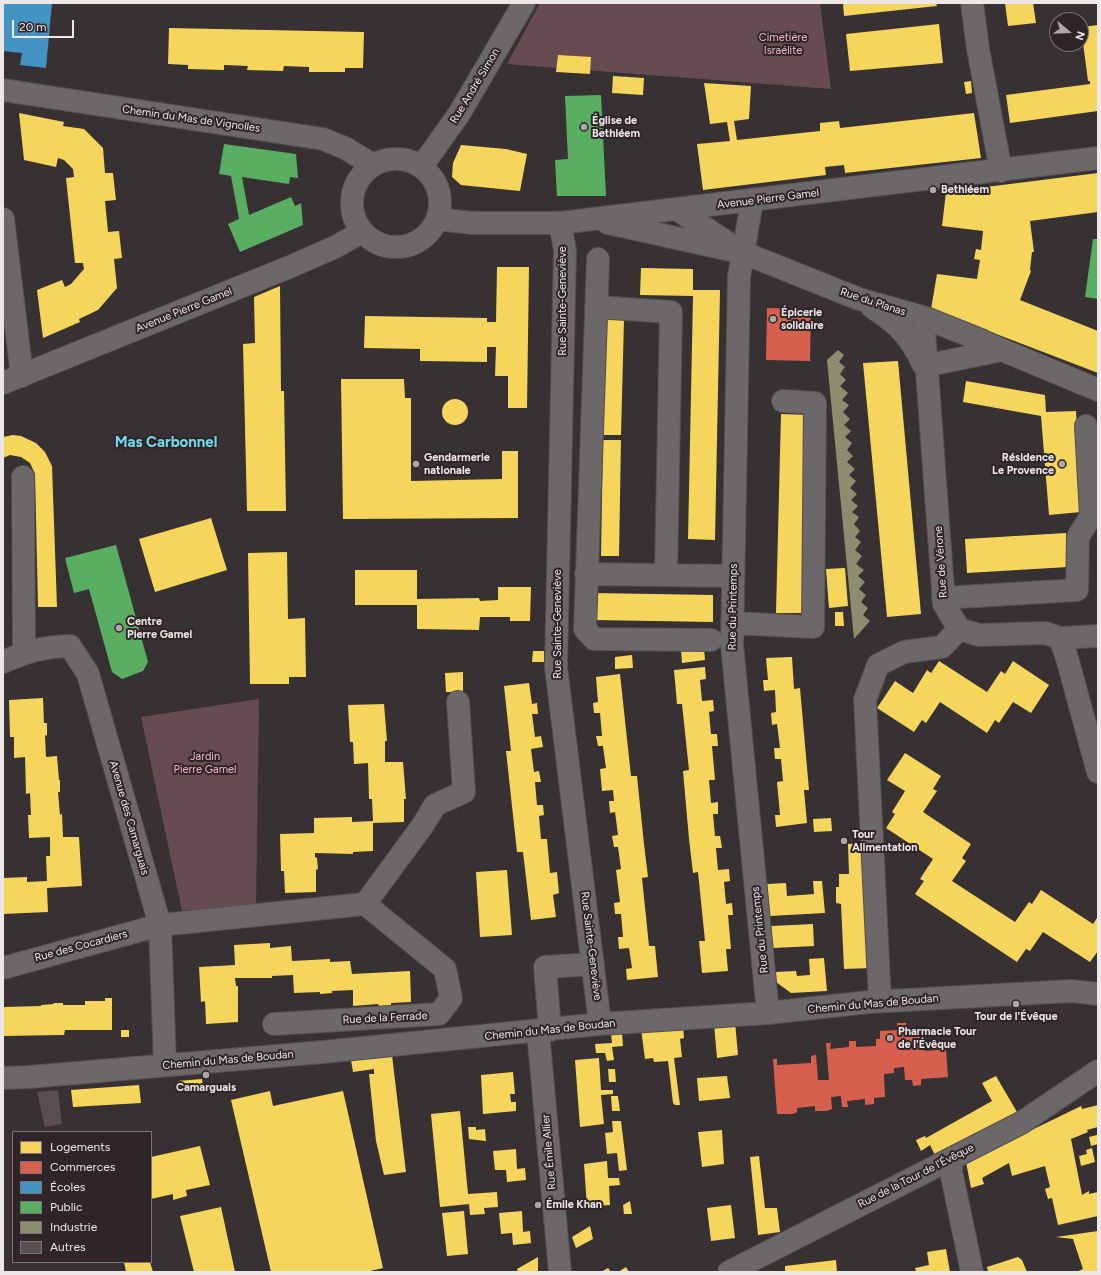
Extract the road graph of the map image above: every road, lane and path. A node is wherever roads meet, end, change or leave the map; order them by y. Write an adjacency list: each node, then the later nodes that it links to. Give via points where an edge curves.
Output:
1 (524, 3): 6 (street, Rue André Simon, via 459,114)
2 (972, 3): 7 (street)
3 (3, 90): 5 (street, Chemin du Mas de Vignolles, via 323,139 346,148)
4 (1098, 158): 7 (street, Avenue Pierre Gamel)
5 (372, 165): 6 (street, via 395,159); 14 (street, via 359,179 352,197 353,216)
6 (422, 166): 11 (street, via 435,181 441,200)
7 (1001, 171): 8 (street, Avenue Pierre Gamel)
8 (752, 201): 9 (street, Avenue Pierre Gamel); 15 (street, Rue du Printemps)
9 (678, 210): 12 (street, Avenue Pierre Gamel); 15 (street, Rue du Planas)
10 (3, 219): 22 (street)
11 (438, 219): 13 (street, Avenue Pierre Gamel, via 472,223); 14 (street, via 424,238 404,247 381,245)
12 (590, 220): 13 (street, Avenue Pierre Gamel); 15 (street, Rue du Planas)
13 (560, 223): 42 (street, Rue Sainte-Geneviève, via 565,250 556,667)
14 (362, 232): 22 (street, Avenue Pierre Gamel, via 292,266)
15 (744, 253): 17 (street, Rue du Planas); 29 (street, Rue du Printemps, via 739,277)
16 (598, 259): 18 (street)
17 (860, 299): 19 (street, Rue du Planas); 21 (street, Rue de Vérone, via 886,316 907,335)
18 (596, 307): 27 (street); 28 (street, via 671,312)
19 (923, 317): 20 (street, Rue du Planas); 21 (street, Rue de Vérone)
20 (1002, 350): 21 (street, via 934,364); 23 (street, Rue du Planas)
21 (926, 369): 30 (street, Rue de Vérone)
22 (13, 380)
23 (1098, 390)
24 (782, 401): 31 (street, via 815,403 813,627)
25 (1086, 426): 30 (street, via 1091,516 1078,536 1077,590)
26 (23, 477): 36 (street)
27 (586, 574): 28 (street); 35 (street, via 585,629 594,639)
28 (666, 575): 29 (street)
29 (733, 576): 31 (street, Rue du Printemps)
30 (943, 598): 32 (street, Rue de Vérone)
31 (732, 623): 46 (street, Rue du Printemps, via 732,645)
32 (959, 629): 34 (street, via 979,635 1045,633); 45 (street, via 942,647 904,652 878,665 865,700)
33 (1098, 636): 34 (street)
34 (1060, 638): 39 (street)
35 (711, 640)
36 (24, 653): 37 (street, Avenue des Camarguais); 41 (street, Avenue des Camarguais, via 47,647 70,646 88,674)
37 (3, 662)
38 (458, 702): 40 (street, via 464,792 435,805)
39 (1098, 772)
40 (365, 904): 41 (street); 47 (street, Rue de la Ferrade, via 445,969 451,998 439,1014)
41 (160, 925): 43 (street, Rue des Cocardiers); 50 (street, Avenue des Camarguais)
42 (593, 964): 48 (street, Rue Sainte-Geneviève); 49 (street, Rue Émile Allier, via 545,967)
43 (3, 968)
44 (1098, 994): 45 (street, Chemin du Mas de Boudan, via 1072,991)
45 (880, 1001): 46 (street, Chemin du Mas de Boudan)
46 (768, 1013): 48 (street, Chemin du Mas de Boudan)
47 (274, 1024)
48 (600, 1024): 49 (street, Chemin du Mas de Boudan)
49 (544, 1031): 50 (street, Chemin du Mas de Boudan); 54 (street, Rue Émile Allier)
50 (165, 1065): 52 (street, Chemin du Mas de Boudan)
51 (1098, 1071): 53 (street, Rue de la Tour de l'Évêque, via 1021,1123)
52 (3, 1078)
53 (952, 1158): 55 (street, Rue de la Tour de l'Évêque); 56 (street, via 951,1171)
54 (560, 1272)
55 (728, 1272)
56 (972, 1272)

